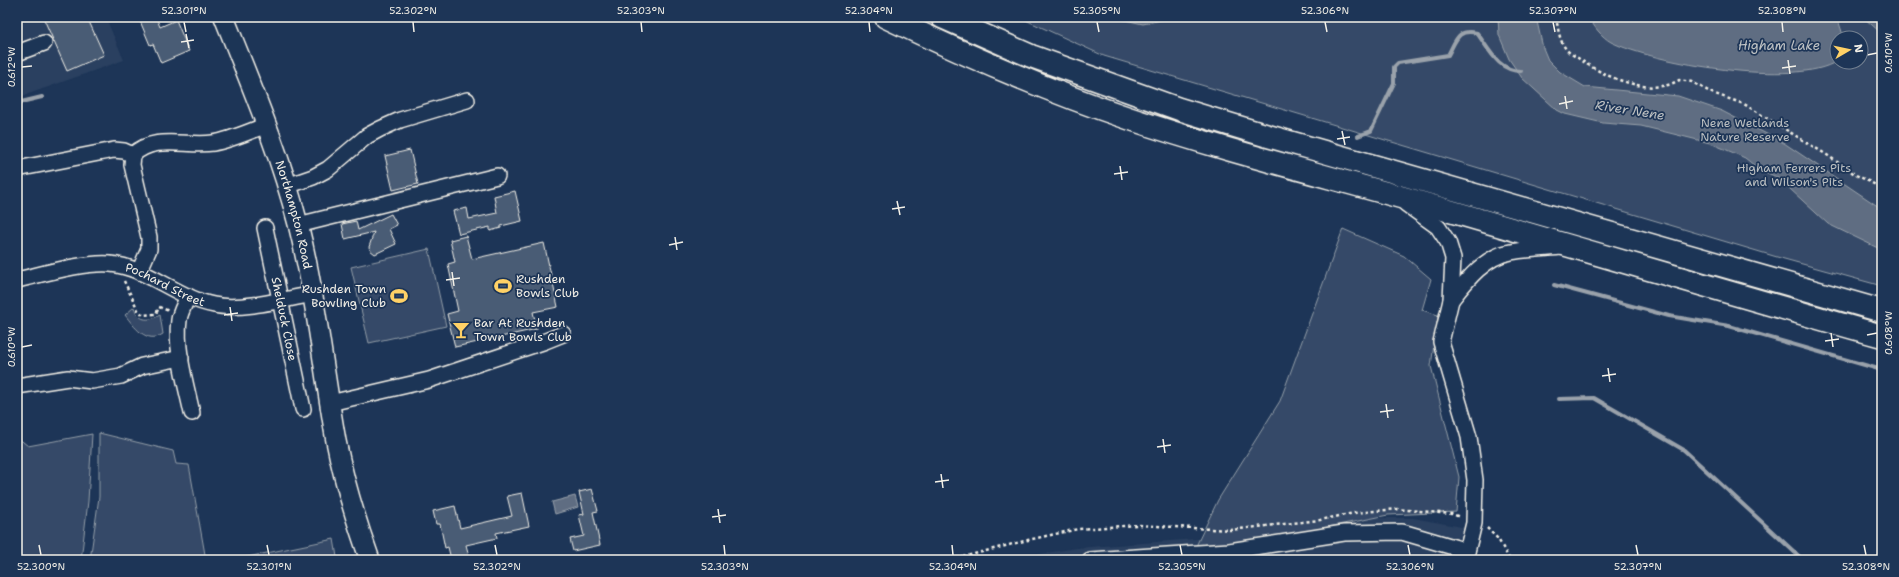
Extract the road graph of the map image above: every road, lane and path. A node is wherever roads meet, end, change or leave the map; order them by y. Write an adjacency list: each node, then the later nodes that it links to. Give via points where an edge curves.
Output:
1 (224, 17): 8 (main road, Northampton Road)
2 (886, 17): 14 (highway, via 1018,77 1129,118 1260,159)
3 (942, 17): 25 (highway, via 1031,56 1179,109)
4 (1556, 17): 13 (path, via 1561,41 1567,51 1608,76 1626,84 1660,86 1671,85 1679,80 1692,82 1744,104 1827,154 1856,175)
5 (44, 43): 6 (street)
6 (17, 53)
7 (466, 100): 12 (street, via 380,128 328,169)
8 (267, 125): 9 (street, via 214,143 156,143 141,147); 12 (main road, Northampton Road)
9 (133, 155): 10 (street, via 114,150); 19 (street, via 132,165 149,237 148,249)
10 (17, 169)
11 (497, 176): 15 (street)
12 (287, 186): 15 (main road, Northampton Road)
13 (1882, 188)
14 (1392, 195): 17 (highway); 24 (street, via 1438,227 1448,242 1453,258)
15 (298, 225): 21 (main road, Northampton Road)
16 (265, 228): 23 (street, Shelduck Close)
17 (1571, 246): 24 (street, via 1509,252 1488,262 1470,277); 28 (highway)
18 (115, 264): 19 (street, Pochard Street); 20 (street, Pochard Street, via 90,265); 26 (path, via 141,314 156,314 160,307)
19 (139, 272): 22 (street, Pochard Street)
20 (17, 280)
21 (313, 294): 23 (street, Pochard Street); 31 (main road, Northampton Road)
22 (188, 296): 23 (street, Pochard Street, via 213,305 231,307); 26 (street)
23 (279, 300): 32 (street, Shelduck Close)
24 (1451, 300): 34 (street, via 1441,342 1468,437 1475,480)
25 (1882, 311)
26 (180, 316): 29 (street)
27 (563, 334): 31 (street, via 429,380)
28 (1882, 336)
29 (181, 358): 30 (street, via 142,366 121,376 99,380 68,378); 33 (street)
30 (17, 386)
31 (330, 404): 36 (main road, Northampton Road, via 346,484)
32 (302, 409)
33 (192, 413)
34 (1474, 522): 35 (street); 37 (path, via 1452,514 1397,509 1230,530 1138,525 1078,529); 39 (path, via 1486,526)
35 (1466, 555): 38 (street, via 1402,532 1344,532 1229,552)
36 (370, 560)
37 (951, 560)
38 (1090, 560)
39 (1510, 560)

